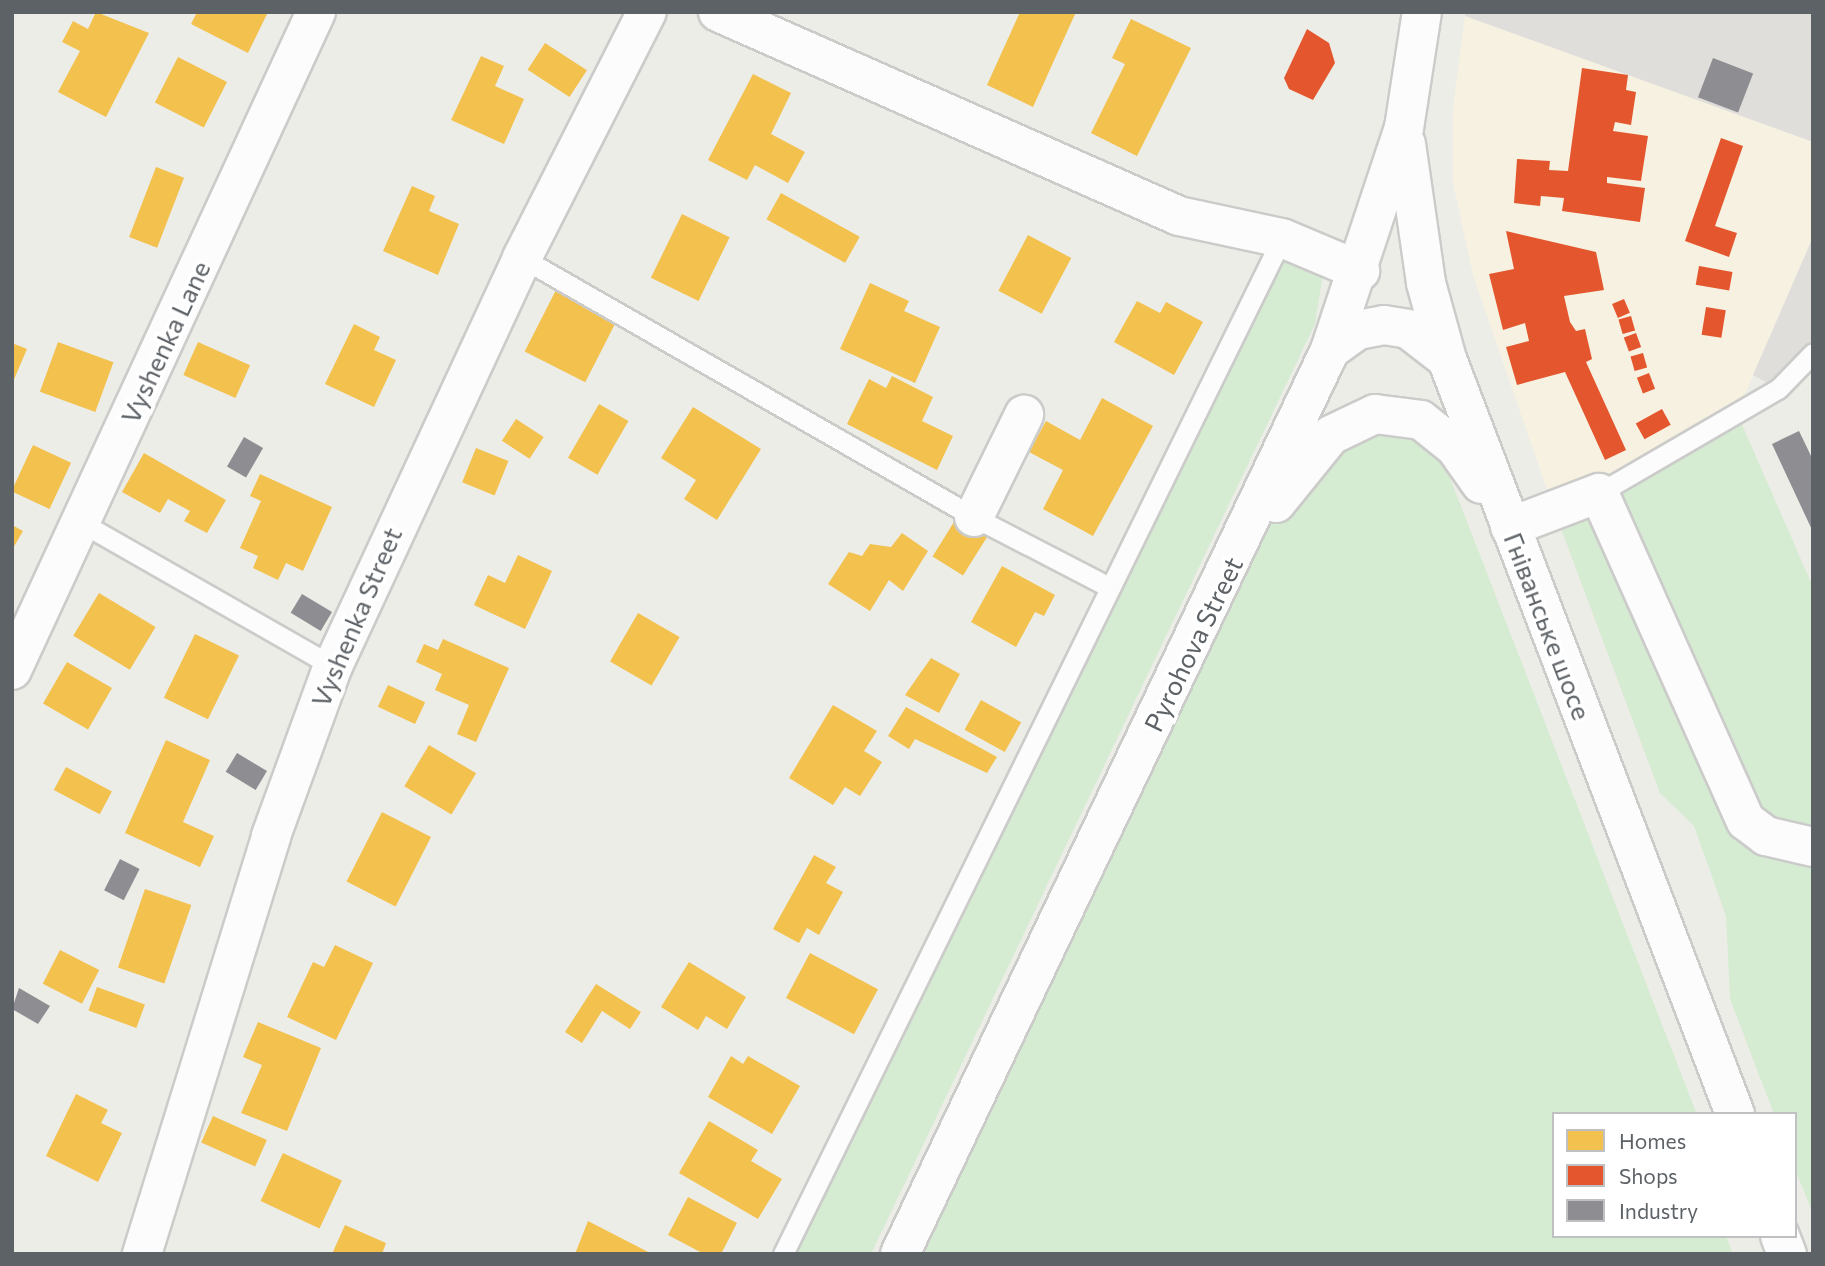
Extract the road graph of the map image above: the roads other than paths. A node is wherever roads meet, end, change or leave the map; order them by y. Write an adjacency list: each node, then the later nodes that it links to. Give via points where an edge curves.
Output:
1 (316, 12): 15 (street, Vyshenka Lane)
2 (647, 12): 7 (street, Vyshenka Street)
3 (718, 12): 6 (street, via 1179,216)
4 (1422, 12): 5 (street, Pyrohova Street)
5 (1404, 128): 8 (street, Pyrohova Street); 11 (street, Гніванське шосе, via 1419,244)
6 (1282, 238): 8 (street); 18 (lane)
7 (522, 258): 14 (lane); 19 (street, Vyshenka Street)
8 (1360, 271): 9 (street, Pyrohova Street)
9 (1330, 349): 11 (street, via 1358,330 1384,325 1408,329); 17 (street, Pyrohova Street)
10 (1813, 354): 13 (lane, via 1778,389)
11 (1447, 359): 16 (street, Гніванське шосе)
12 (1024, 415): 14 (street)
13 (1599, 493): 16 (street); 21 (street, via 1746,821 1766,836)
14 (974, 517): 18 (lane)
15 (82, 523): 19 (lane); 20 (street, Vyshenka Lane)
16 (1510, 527): 17 (street, via 1439,432 1421,420 1375,414 1331,435); 22 (street, Гніванське шосе)
17 (1236, 555): 25 (street, Pyrohova Street)
18 (1107, 586): 24 (lane)
19 (333, 666): 23 (street, Vyshenka Street, via 271,836)
20 (12, 670)
21 (1813, 847)
22 (1734, 1112)
23 (142, 1254)
24 (783, 1254)
25 (900, 1254)

